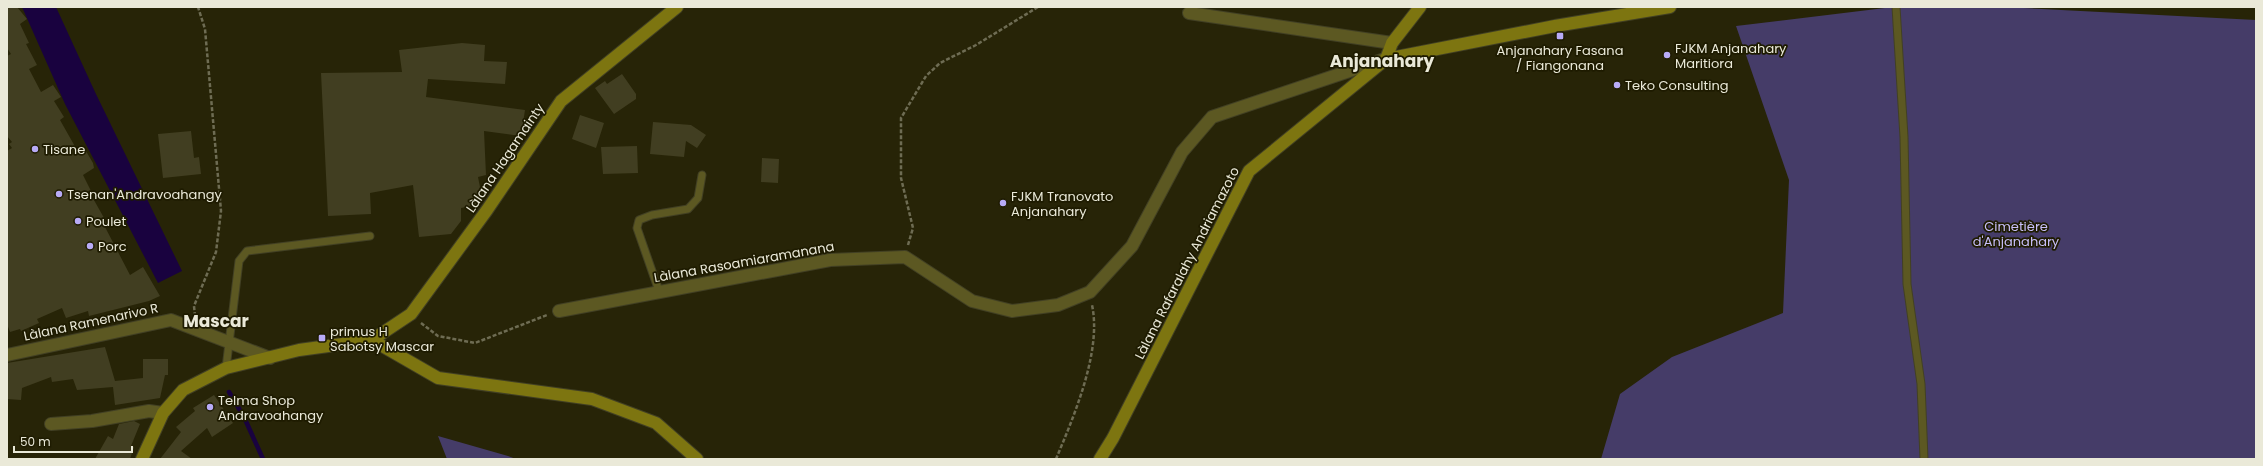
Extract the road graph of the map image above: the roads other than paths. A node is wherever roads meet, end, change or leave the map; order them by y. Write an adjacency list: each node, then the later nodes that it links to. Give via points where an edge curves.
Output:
1 (677, 7): 12 (main road, Làlana Hagamainty, via 561,101 487,210 411,314)
2 (1420, 7): 6 (main road)
3 (1670, 7): 7 (main road, via 1555,26)
4 (1896, 7): 22 (lane, via 1904,137 1908,284 1921,384)
5 (1189, 13): 6 (street)
6 (1392, 43): 7 (main road)
7 (1386, 59): 10 (street, Làlana Rasoamiaramanana, via 1212,117 1182,152 1132,246 1090,292 1058,305 1012,311 972,301 905,257 830,260); 21 (main road, Làlana Rafaralahy Andriamazoto, via 1249,171)
8 (702, 175): 10 (lane, via 698,198 688,209 652,214 639,220 637,228)
9 (370, 236): 13 (lane, via 247,251 239,261)
10 (659, 290): 11 (street, Làlana Rasoamiaramanana)
11 (559, 311)
12 (372, 340): 15 (main road, via 299,350); 20 (main road, via 438,378 592,399 656,424)
13 (229, 342): 14 (street, Làlana Ramenarivo R, via 171,320); 15 (street, Làlana Ramenarivo R); 16 (lane)
14 (7, 355)
15 (270, 358): 16 (main road)
16 (226, 368): 17 (main road, via 184,390)
17 (163, 413): 18 (street, via 149,411 92,421); 19 (main road)
18 (51, 424)
19 (142, 459)
20 (697, 459)
21 (1100, 459)
22 (1924, 459)

